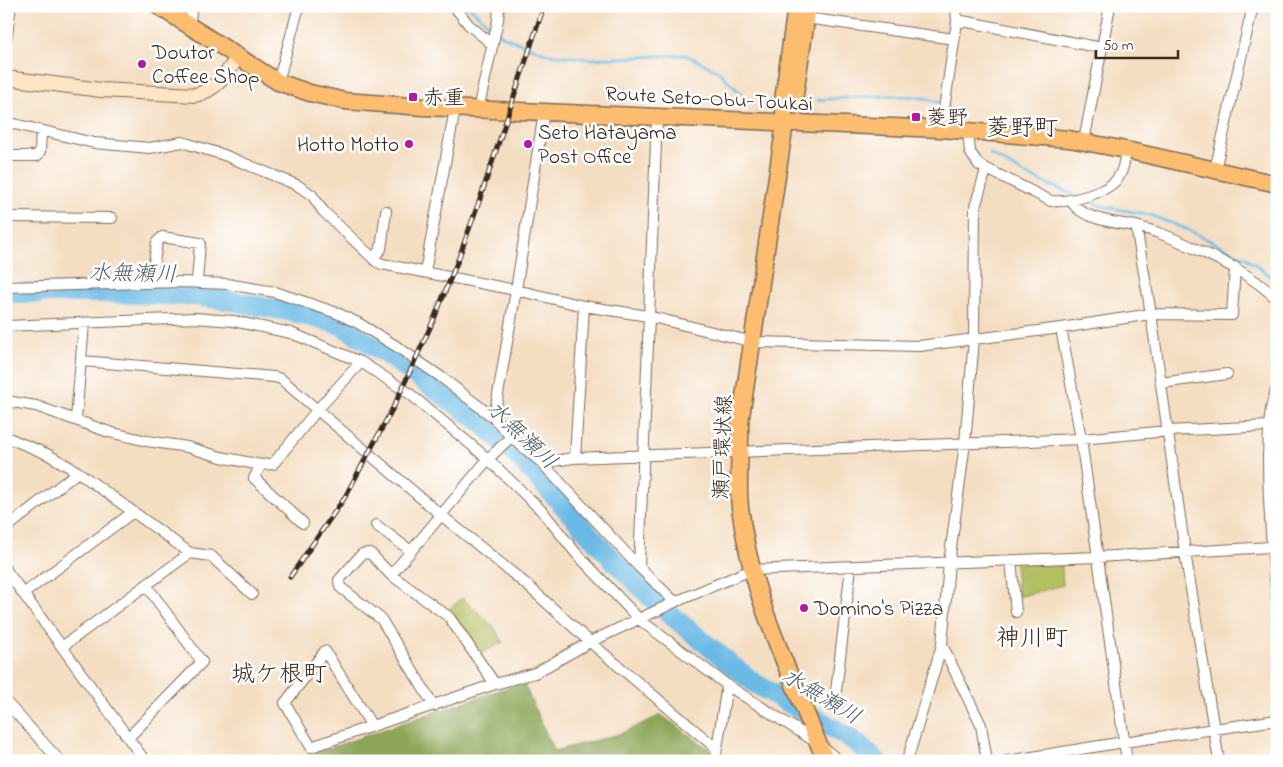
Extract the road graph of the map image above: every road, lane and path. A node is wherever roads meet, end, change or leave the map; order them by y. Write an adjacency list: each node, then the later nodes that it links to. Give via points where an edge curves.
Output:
1 (10, 6): 14 (street)
2 (158, 6): 12 (main road, Route Seto-Obu-Toukai)
3 (192, 6): 12 (street)
4 (299, 6): 19 (street)
5 (454, 6): 15 (street, via 469,25)
6 (500, 6): 15 (street)
7 (956, 6): 11 (street)
8 (1110, 6): 16 (street)
9 (1253, 6): 33 (street)
10 (803, 10): 13 (street); 25 (main road, 瀬戸環状線, via 793,107)
11 (957, 20): 13 (street); 16 (street)
12 (189, 26): 17 (main road, Route Seto-Obu-Toukai)
13 (954, 39): 26 (street)
14 (6, 41)
15 (493, 45): 21 (street)
16 (1102, 48): 29 (street)
17 (238, 57): 18 (street, via 218,84 195,95 102,90); 19 (main road, Route Seto-Obu-Toukai)
18 (6, 78)
19 (278, 82): 20 (main road, Route Seto-Obu-Toukai, via 345,101)
20 (455, 109): 21 (main road, Route Seto-Obu-Toukai); 42 (street)
21 (478, 110): 22 (main road, Route Seto-Obu-Toukai)
22 (544, 112): 23 (main road, Route Seto-Obu-Toukai); 46 (street)
23 (657, 117): 25 (main road, Route Seto-Obu-Toukai); 50 (street)
24 (6, 122): 27 (street)
25 (785, 123): 26 (main road, Route Seto-Obu-Toukai); 55 (main road, 瀬戸環状線)
26 (942, 125): 28 (main road, Route Seto-Obu-Toukai)
27 (40, 131): 31 (street, via 37,156); 40 (street, via 94,143 150,148 182,142 224,155 297,185 312,195 327,215)
28 (968, 131): 29 (main road, Route Seto-Obu-Toukai); 32 (street, via 970,152)
29 (1084, 141): 30 (main road, Route Seto-Obu-Toukai)
30 (1126, 150): 33 (main road, Route Seto-Obu-Toukai); 35 (street, via 1120,176 1113,185)
31 (6, 156)
32 (986, 170): 35 (street, via 1051,200); 54 (street, via 975,207)
33 (1215, 170): 34 (main road, Route Seto-Obu-Toukai)
34 (1277, 184)
35 (1071, 200): 39 (street, via 1080,211)
36 (386, 211): 40 (street, via 380,249)
37 (6, 217): 38 (street)
38 (112, 218)
39 (1136, 226): 41 (street, via 1158,231); 49 (street)
40 (373, 258): 42 (street, via 382,264)
41 (1235, 267): 47 (street); 49 (street, via 1232,315)
42 (425, 272): 46 (street)
43 (198, 282): 44 (street); 44 (street, via 200,243 162,237 157,242); 63 (street, via 275,292 337,313 396,346)
44 (151, 283): 45 (street)
45 (6, 287)
46 (516, 290): 48 (street); 63 (street)
47 (1277, 300)
48 (584, 306): 50 (street); 73 (street)
49 (1151, 314): 53 (street); 59 (street)
50 (648, 316): 55 (street); 72 (street)
51 (84, 323): 52 (street); 56 (street); 57 (street, via 195,318 233,321 291,333)
52 (6, 326)
53 (1061, 328): 54 (street); 69 (street)
54 (974, 339): 55 (street, via 919,346); 70 (street)
55 (753, 342): 71 (main road, 瀬戸環状線, via 740,423)
56 (82, 361): 62 (street, via 274,377); 64 (street)
57 (361, 362): 62 (street); 74 (street, via 410,394)
58 (1227, 374): 59 (street)
59 (1161, 383): 66 (street)
60 (1277, 388): 65 (street)
61 (6, 401): 64 (street, via 36,406)
62 (318, 409): 76 (street, via 273,464); 79 (street)
63 (494, 418): 68 (street)
64 (76, 419): 76 (street, via 109,432)
65 (1269, 426): 66 (street); 83 (street, via 1268,494)
66 (1168, 432): 69 (street); 85 (street)
67 (6, 436): 77 (street)
68 (511, 437): 74 (street); 75 (street)
69 (1081, 439): 70 (street); 87 (street)
70 (965, 443): 71 (street); 89 (street)
71 (740, 451): 72 (street); 93 (main road, 瀬戸環状線, via 740,505)
72 (642, 456): 73 (street); 90 (street)
73 (575, 458): 75 (street)
74 (488, 459): 79 (street); 101 (street, via 543,512 575,552)
75 (542, 463): 90 (street)
76 (261, 465): 80 (street, via 254,478)
77 (78, 472): 78 (street); 82 (street)
78 (133, 512): 86 (street); 96 (street)
79 (441, 515): 84 (street); 102 (street, via 527,585)
80 (303, 523)
81 (376, 525): 84 (street)
82 (6, 528)
83 (1272, 547): 85 (street); 98 (street)
84 (410, 551): 94 (street)
85 (1185, 552): 87 (street); 112 (street)
86 (190, 553): 95 (street); 97 (street, via 211,556)
87 (1097, 557): 88 (street); 115 (street)
88 (1012, 560): 89 (street); 100 (street)
89 (949, 563): 91 (street); 103 (street)
90 (639, 566): 99 (street)
91 (852, 567): 93 (street); 107 (street)
92 (6, 570): 96 (street)
93 (751, 570): 99 (street); 113 (main road, 瀬戸環状線, via 769,625)
94 (391, 575): 105 (street, via 449,618); 109 (street, via 370,553 362,554 339,580 340,587 381,619)
95 (146, 585): 104 (street); 114 (street, via 202,662)
96 (23, 594): 104 (street)
97 (252, 594)
98 (1277, 600)
99 (675, 602): 101 (street)
100 (1016, 612)
101 (640, 620): 102 (street); 106 (street)
102 (590, 642): 105 (street, via 534,673); 116 (street)
103 (942, 645): 122 (street); 123 (street, via 981,725)
104 (63, 646): 114 (street)
105 (495, 684): 109 (street)
106 (727, 685): 113 (street); 116 (street)
107 (835, 699)
108 (6, 702): 117 (street)
109 (434, 706): 111 (street)
110 (1277, 720): 112 (street)
111 (372, 726): 111 (street, via 312,747 285,703 325,651)
112 (1214, 729): 115 (street); 126 (street)
113 (816, 737): 120 (main road, 瀬戸環状線); 121 (street)
114 (128, 738): 118 (street)
115 (1124, 742): 124 (street); 125 (street)
116 (716, 749): 119 (street)
117 (60, 761)
118 (145, 761)
119 (715, 761)
120 (826, 761)
121 (839, 761)
122 (908, 761)
123 (988, 761)
124 (1007, 761)
125 (1127, 761)
126 (1219, 761)

